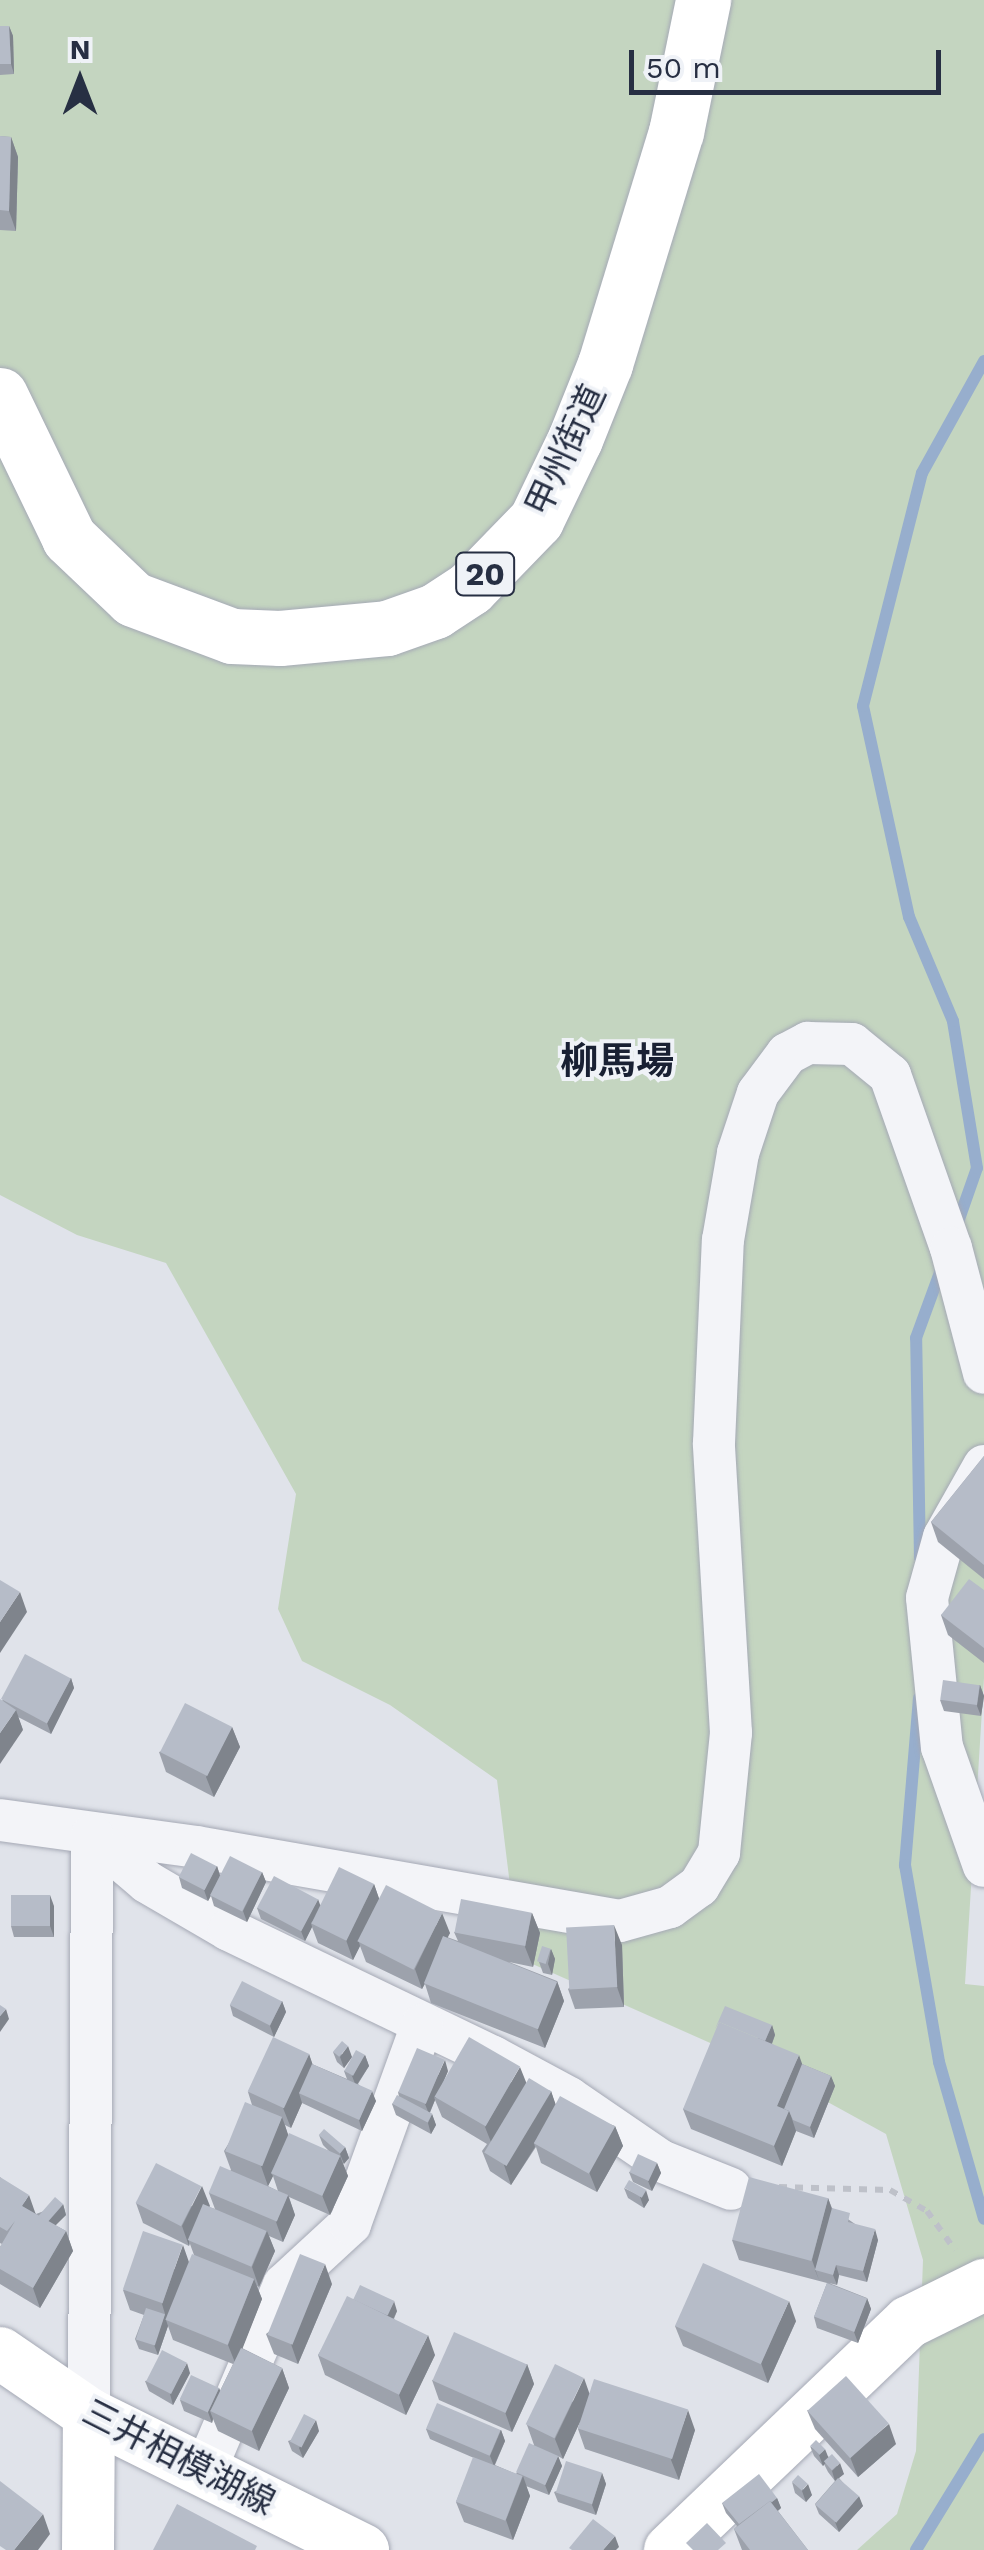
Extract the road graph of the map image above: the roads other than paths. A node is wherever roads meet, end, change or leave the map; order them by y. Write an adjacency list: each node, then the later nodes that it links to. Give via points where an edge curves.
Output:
1 (703, 0): 2 (highway, 甲州街道 / 20, via 676,132 605,364 575,439 536,520 483,576 435,611 387,628 280,638 232,636 133,599 69,538)
2 (0, 395)
3 (984, 1374): 6 (street, via 951,1248 890,1076 852,1044 808,1043 787,1054 758,1093 738,1153 724,1240 714,1444 731,1733 719,1853 699,1886 670,1907 620,1921)
4 (984, 1466): 7 (street, via 944,1537 926,1598 942,1747)
5 (0, 1820): 6 (street)
6 (92, 1835): 8 (street, via 147,1882 229,1930); 12 (street)
7 (984, 1866)
8 (422, 2025): 9 (street, via 569,2098 661,2160); 13 (street, via 350,2224 284,2285)
9 (731, 2189)
10 (974, 2287): 16 (main road, via 909,2322)
11 (0, 2353): 12 (main road, 三井相模湖線)
12 (89, 2414): 13 (main road, 三井相模湖線); 14 (main road)
13 (205, 2471): 15 (main road, 三井相模湖線)
14 (88, 2550)
15 (364, 2550)
16 (670, 2550)

